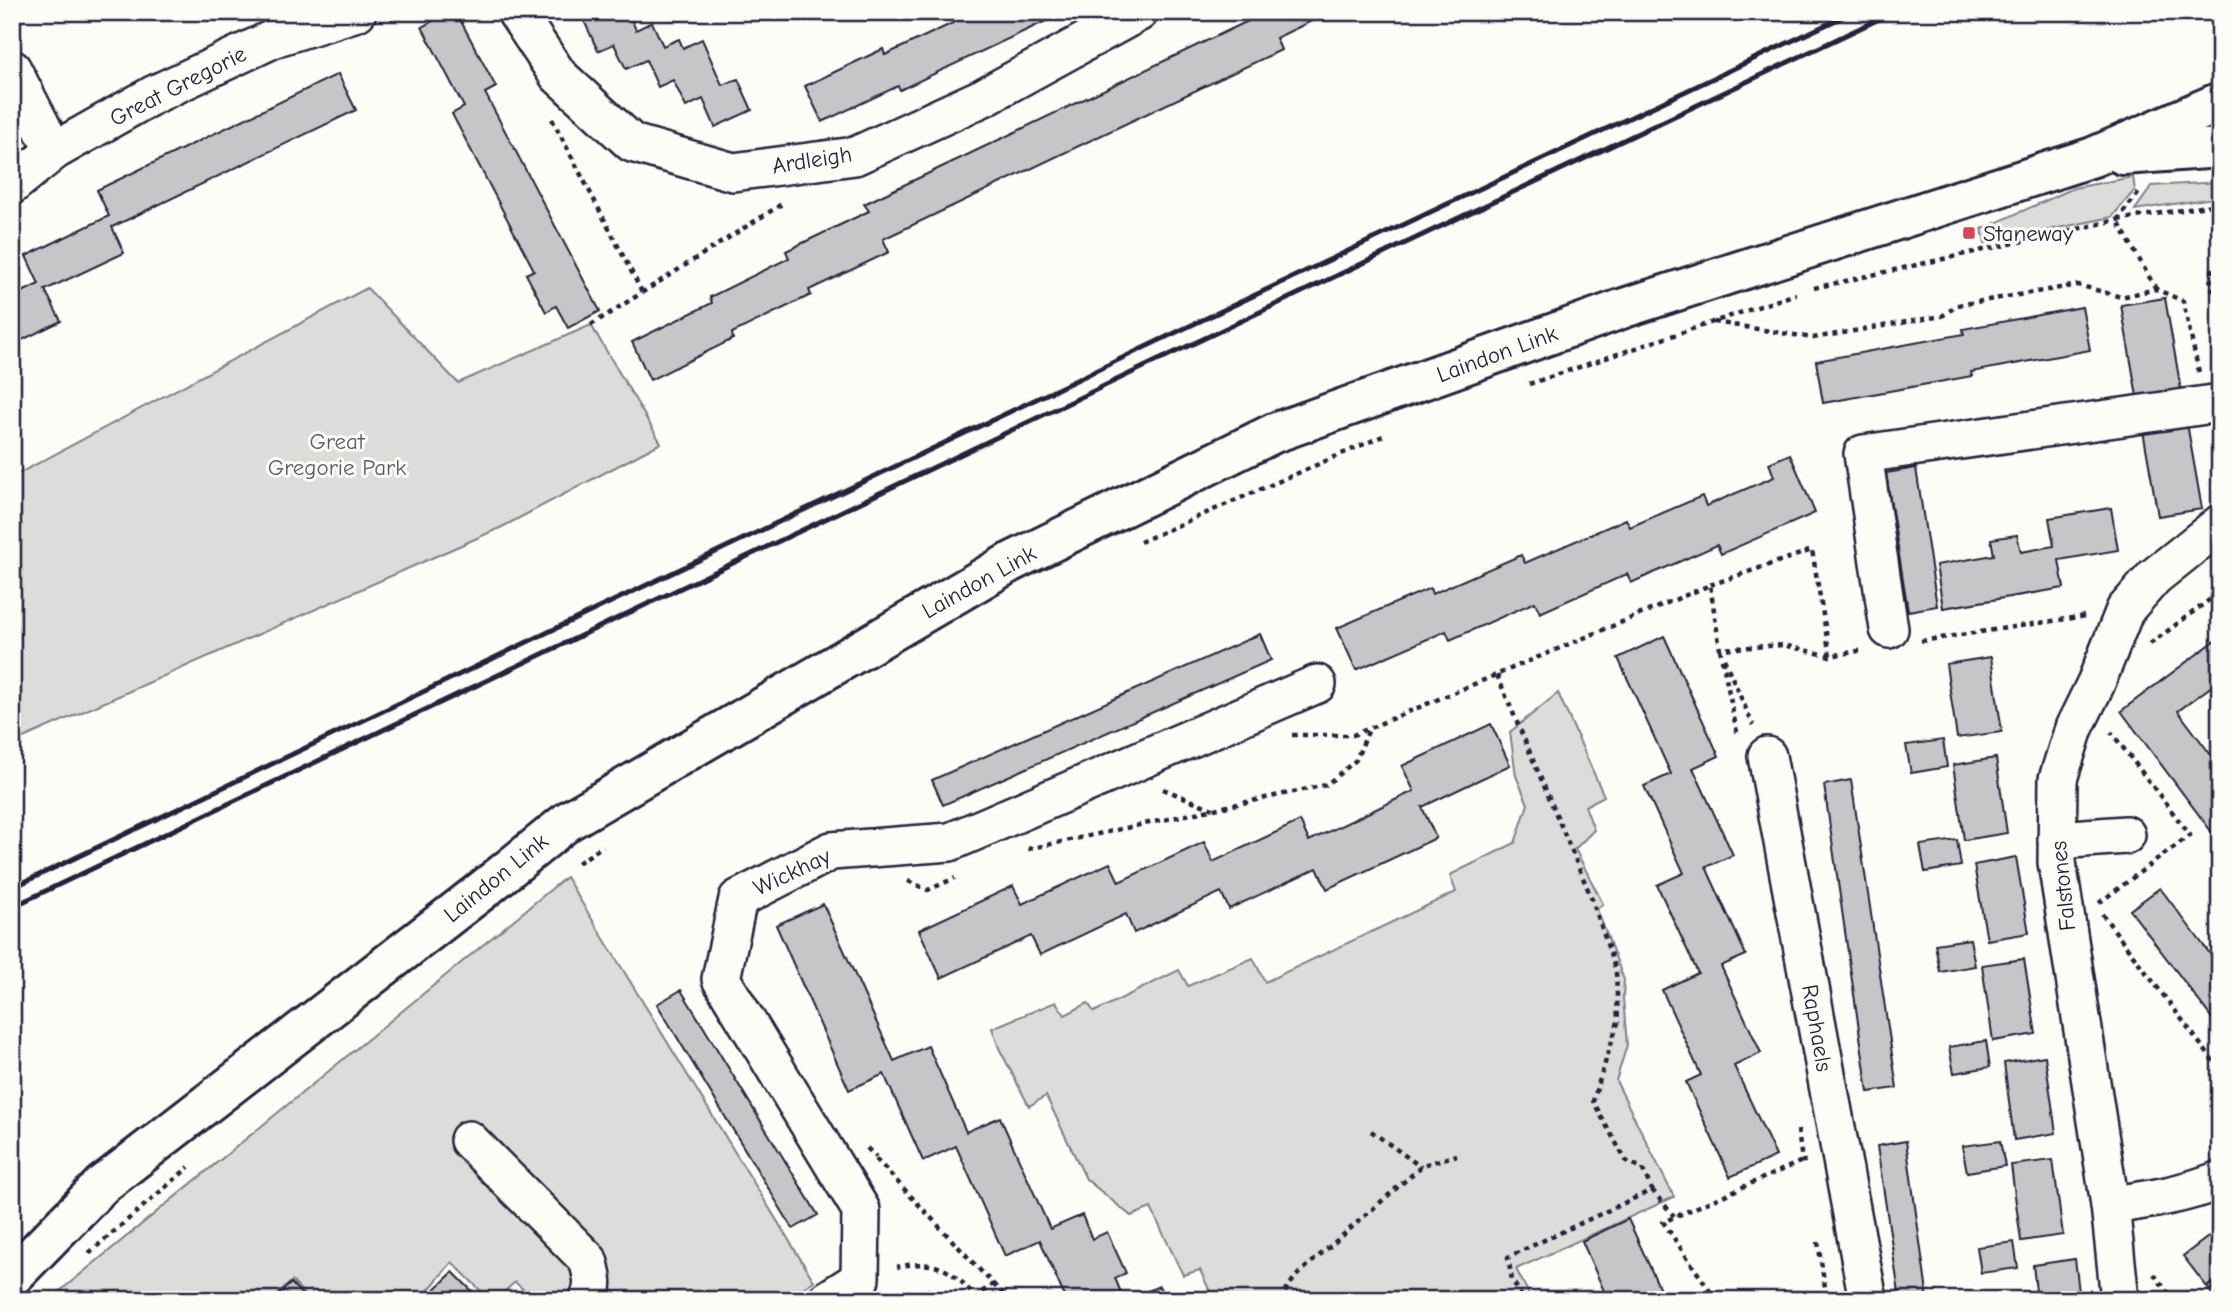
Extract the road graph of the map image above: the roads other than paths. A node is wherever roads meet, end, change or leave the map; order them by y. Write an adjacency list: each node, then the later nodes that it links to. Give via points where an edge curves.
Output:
1 (357, 12): 7 (street, Great Gregorie, via 277,37 153,95)
2 (516, 12): 3 (street, Ardleigh, via 558,75 632,143 733,172 855,156 984,97)
3 (1139, 12)
4 (12, 69): 7 (street)
5 (2220, 102): 8 (main road, Laindon Link)
6 (2220, 148): 8 (main road, Laindon Link)
7 (54, 151): 9 (street, Great Gregorie)
8 (2093, 157): 20 (main road, Laindon Link, via 1624,308 1274,433 1009,563 568,821 103,1185)
9 (12, 185)
10 (2213, 406): 12 (street, via 1863,454)
11 (2214, 539): 16 (street, Falstones, via 2154,577 2125,610 2074,728 2058,779)
12 (1889, 640)
13 (1317, 684): 22 (street, Wickhay, via 950,842 831,851 737,899 721,979 860,1210 860,1279)
14 (1753, 747): 23 (street, Raphaels)
15 (2126, 835): 16 (street)
16 (2057, 840): 19 (street, Falstones)
17 (469, 1140): 21 (street, via 587,1260 593,1278)
18 (2220, 1180): 19 (street, via 2191,1192)
19 (2110, 1205): 24 (street, Falstones)
20 (12, 1277)
21 (588, 1300)
22 (827, 1300)
23 (1868, 1300)
24 (2120, 1300)

